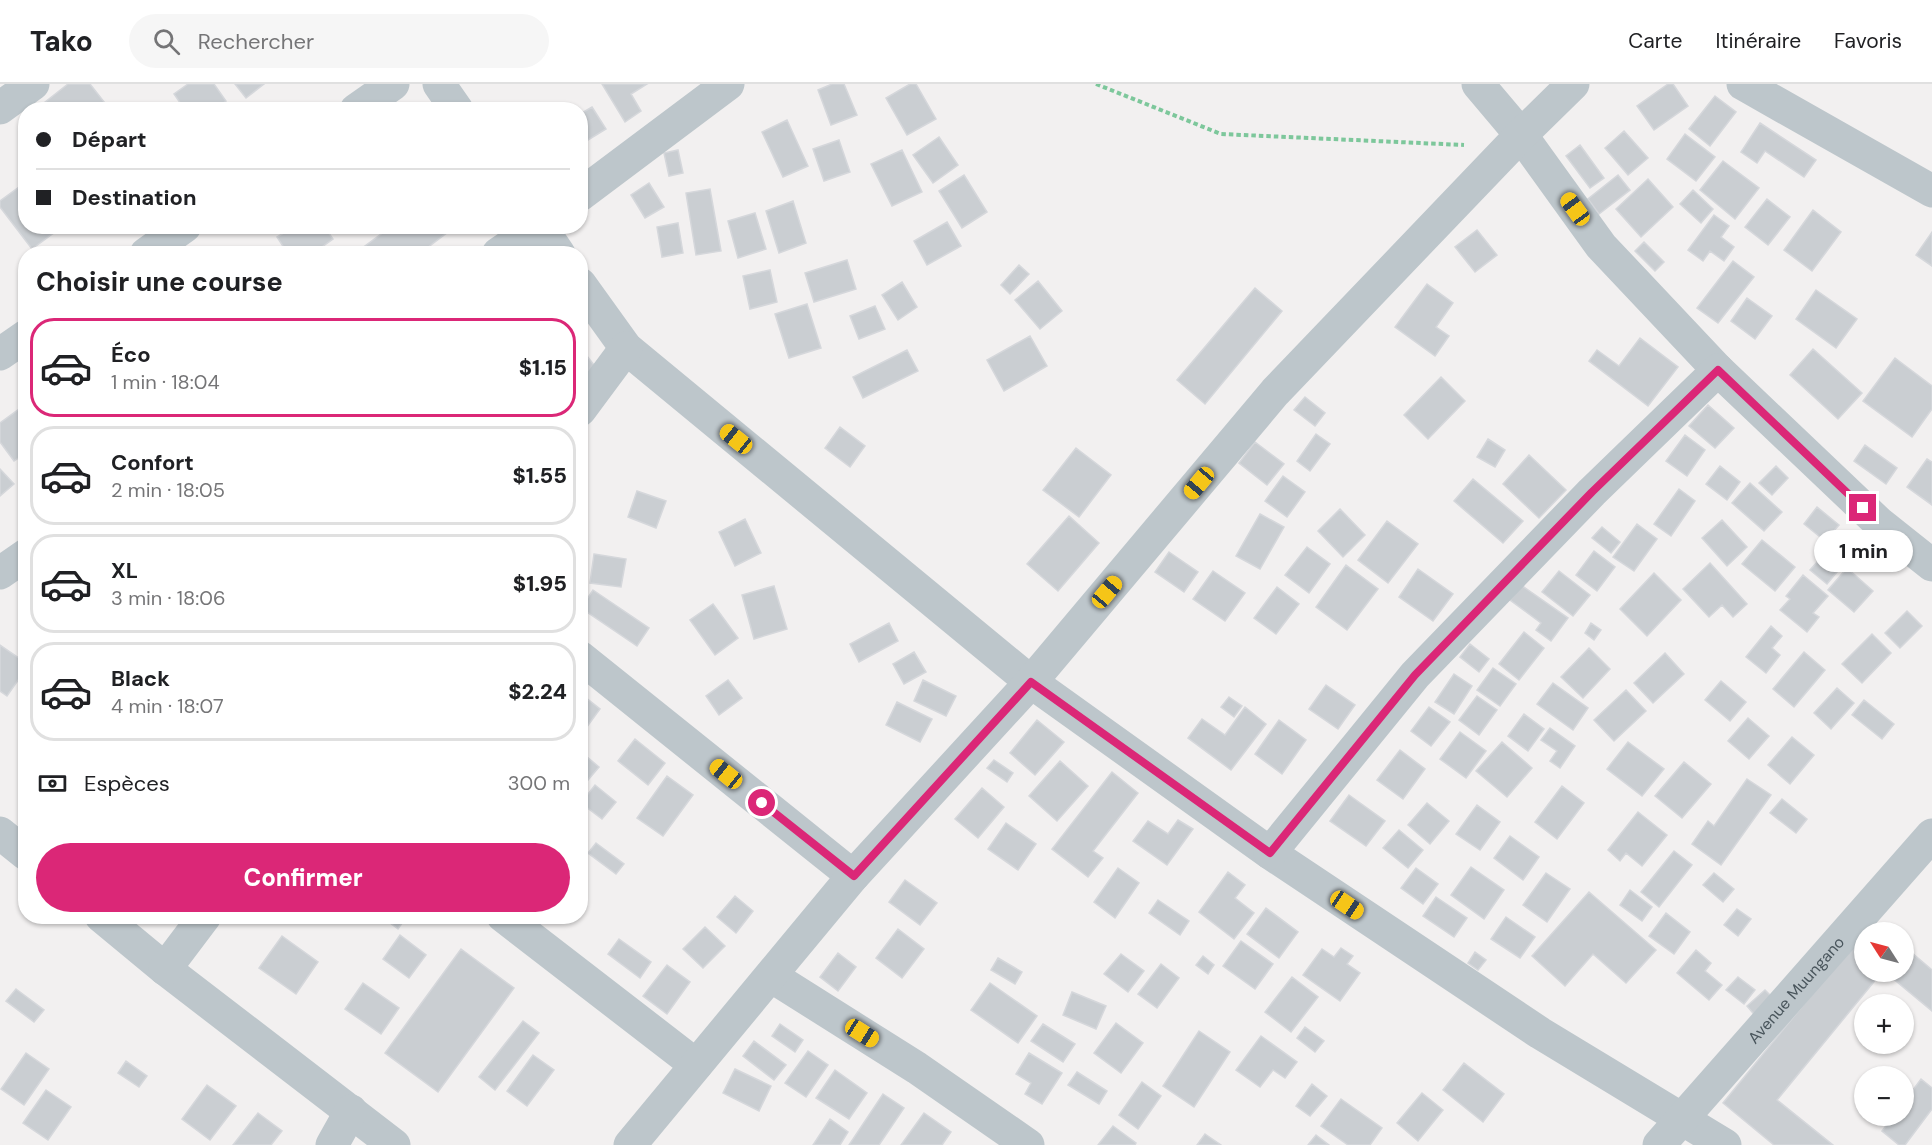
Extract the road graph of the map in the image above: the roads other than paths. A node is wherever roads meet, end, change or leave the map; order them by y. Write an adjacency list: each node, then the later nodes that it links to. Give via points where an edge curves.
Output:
1 (33, 84): 10 (street)
2 (393, 84): 8 (street)
3 (439, 84): 9 (street)
4 (728, 84): 12 (street)
5 (1478, 84): 11 (street)
6 (1573, 84): 11 (street)
7 (1743, 84): 13 (street)
8 (367, 102)
9 (451, 102)
10 (0, 108)
11 (1521, 135): 22 (street, via 1602,246); 28 (street, via 1275,392)
12 (588, 189)
13 (1932, 191)
14 (174, 234): 16 (street)
15 (527, 234): 17 (street)
16 (157, 246)
17 (510, 246)
18 (588, 295): 20 (street)
19 (18, 342): 21 (street)
20 (626, 348): 23 (street); 28 (street)
21 (0, 354)
22 (1718, 370): 25 (street, via 1879,523); 32 (street, via 1592,492 1415,675)
23 (588, 399)
24 (18, 561): 26 (street)
25 (1932, 565)
26 (0, 573)
27 (588, 663): 33 (street)
28 (1031, 682): 32 (street); 33 (street)
29 (0, 833): 31 (street)
30 (1932, 835): 41 (street, Avenue Muungano)
31 (18, 848)
32 (1270, 853): 41 (street, via 1540,1034)
33 (854, 876): 38 (street)
34 (111, 924): 37 (street)
35 (199, 924): 37 (street)
36 (513, 924): 39 (street)
37 (165, 969): 40 (street)
38 (771, 976): 39 (street); 45 (street, via 917,1068)
39 (696, 1065): 44 (street)
40 (351, 1112): 42 (street); 43 (street)
41 (1683, 1117): 46 (street, Avenue Muungano); 47 (street)
42 (332, 1145)
43 (394, 1145)
44 (630, 1145)
45 (1028, 1145)
46 (1659, 1145)
47 (1725, 1145)

